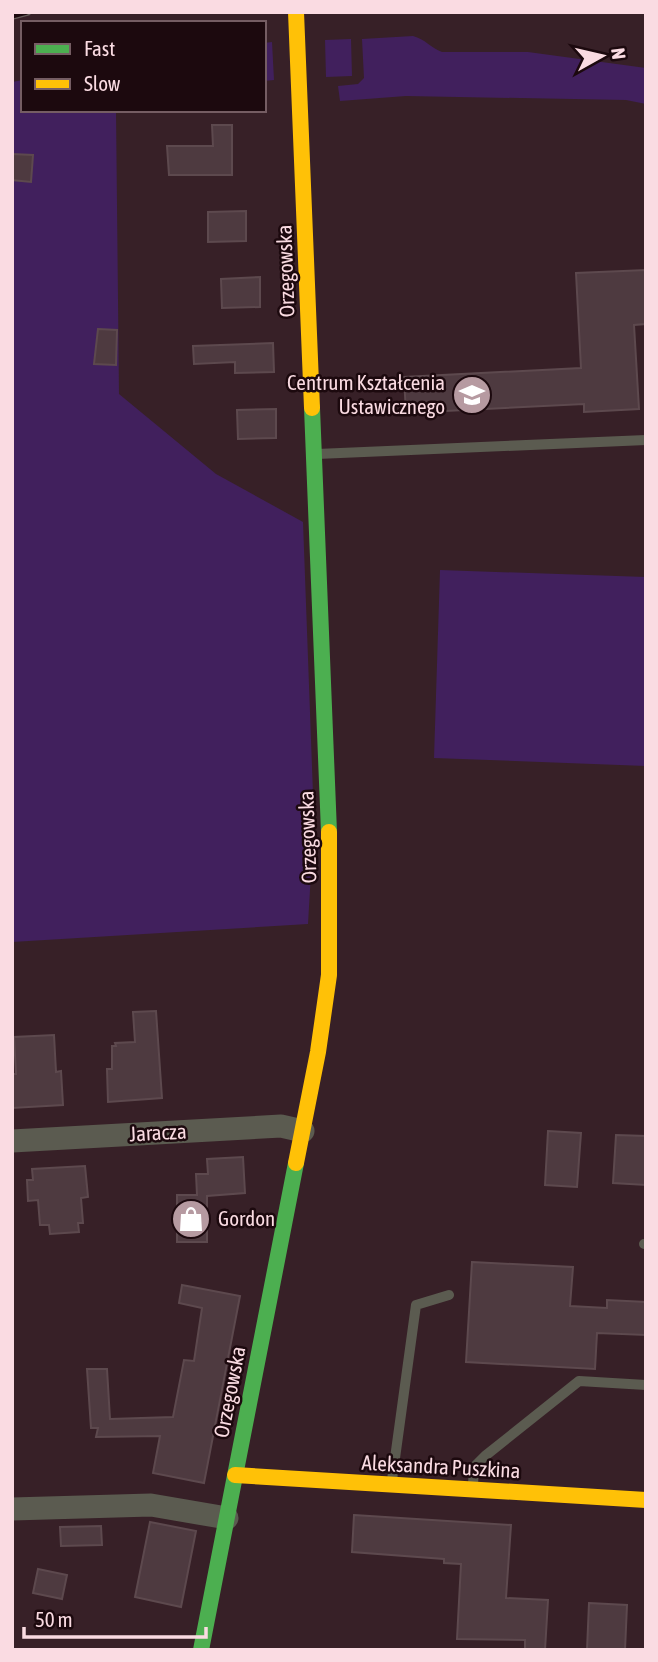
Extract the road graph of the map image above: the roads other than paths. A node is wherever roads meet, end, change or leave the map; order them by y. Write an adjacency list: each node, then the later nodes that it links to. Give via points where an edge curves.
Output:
1 (296, 12): 3 (street, Orzegowska)
2 (646, 440): 3 (lane)
3 (315, 454): 4 (street, Orzegowska, via 331,924 327,988)
4 (303, 1131): 5 (street, Jaracza, via 281,1126); 8 (street, Orzegowska)
5 (12, 1140)
6 (449, 1295): 9 (lane, via 416,1305)
7 (646, 1385): 10 (lane, via 579,1381 474,1467)
8 (234, 1475): 9 (street, Aleksandra Puszkina); 13 (street, Orzegowska)
9 (390, 1486): 10 (street, Aleksandra Puszkina)
10 (473, 1489): 11 (street, Aleksandra Puszkina)
11 (646, 1500)
12 (12, 1509): 13 (street, via 151,1505)
13 (227, 1518): 14 (street, Orzegowska)
14 (201, 1650)

